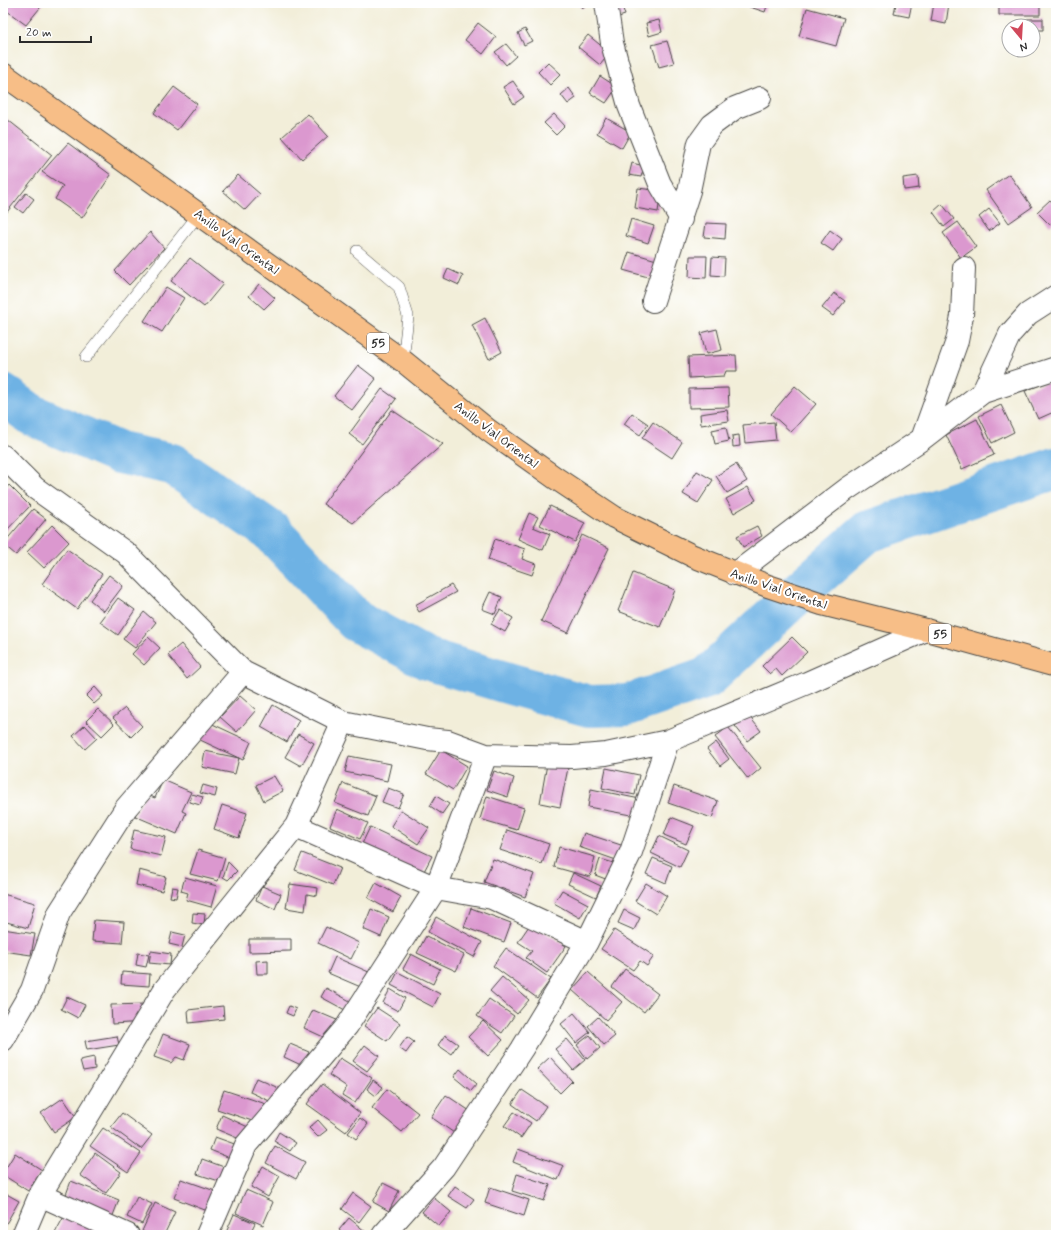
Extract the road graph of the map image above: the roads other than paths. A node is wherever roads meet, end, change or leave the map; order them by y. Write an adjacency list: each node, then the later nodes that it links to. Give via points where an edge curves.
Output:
1 (606, 3): 5 (street, via 612,43 630,106 660,184)
2 (3, 74): 4 (highway, Anillo Vial Oriental / 55)
3 (760, 98): 5 (street, via 736,108 712,125 698,143)
4 (199, 214): 10 (lane); 11 (highway, Anillo Vial Oriental / 55)
5 (681, 219): 9 (street)
6 (357, 251): 11 (lane, via 399,287 408,316)
7 (964, 268): 14 (street, via 962,316 957,341)
8 (1056, 296): 13 (street, via 1028,314 1010,334)
9 (653, 301)
10 (86, 357)
11 (403, 361): 16 (highway, Anillo Vial Oriental / 55, via 488,430 614,517)
12 (1056, 368): 13 (street)
13 (983, 392): 14 (street)
14 (922, 438): 16 (street, via 847,489)
15 (3, 456): 19 (street, via 35,488 126,553)
16 (735, 574): 17 (highway, Anillo Vial Oriental / 55, via 822,604)
17 (926, 630): 18 (highway, Anillo Vial Oriental / 55); 21 (street)
18 (1056, 666)
19 (243, 672): 20 (street); 26 (street, via 126,808 59,913 32,990)
20 (343, 722): 22 (street, via 448,741); 23 (street)
21 (668, 741): 22 (street, via 606,754 572,757); 25 (street, via 630,852)
22 (486, 756): 24 (street)
23 (296, 826): 24 (street); 27 (street, via 165,989)
24 (436, 888): 25 (street, via 492,898); 30 (street, via 347,1026 246,1145)
25 (587, 942): 31 (street, via 522,1049 444,1167)
26 (3, 1040)
27 (40, 1195): 28 (street); 29 (street)
28 (24, 1235)
29 (128, 1235)
30 (207, 1235)
31 (383, 1235)

